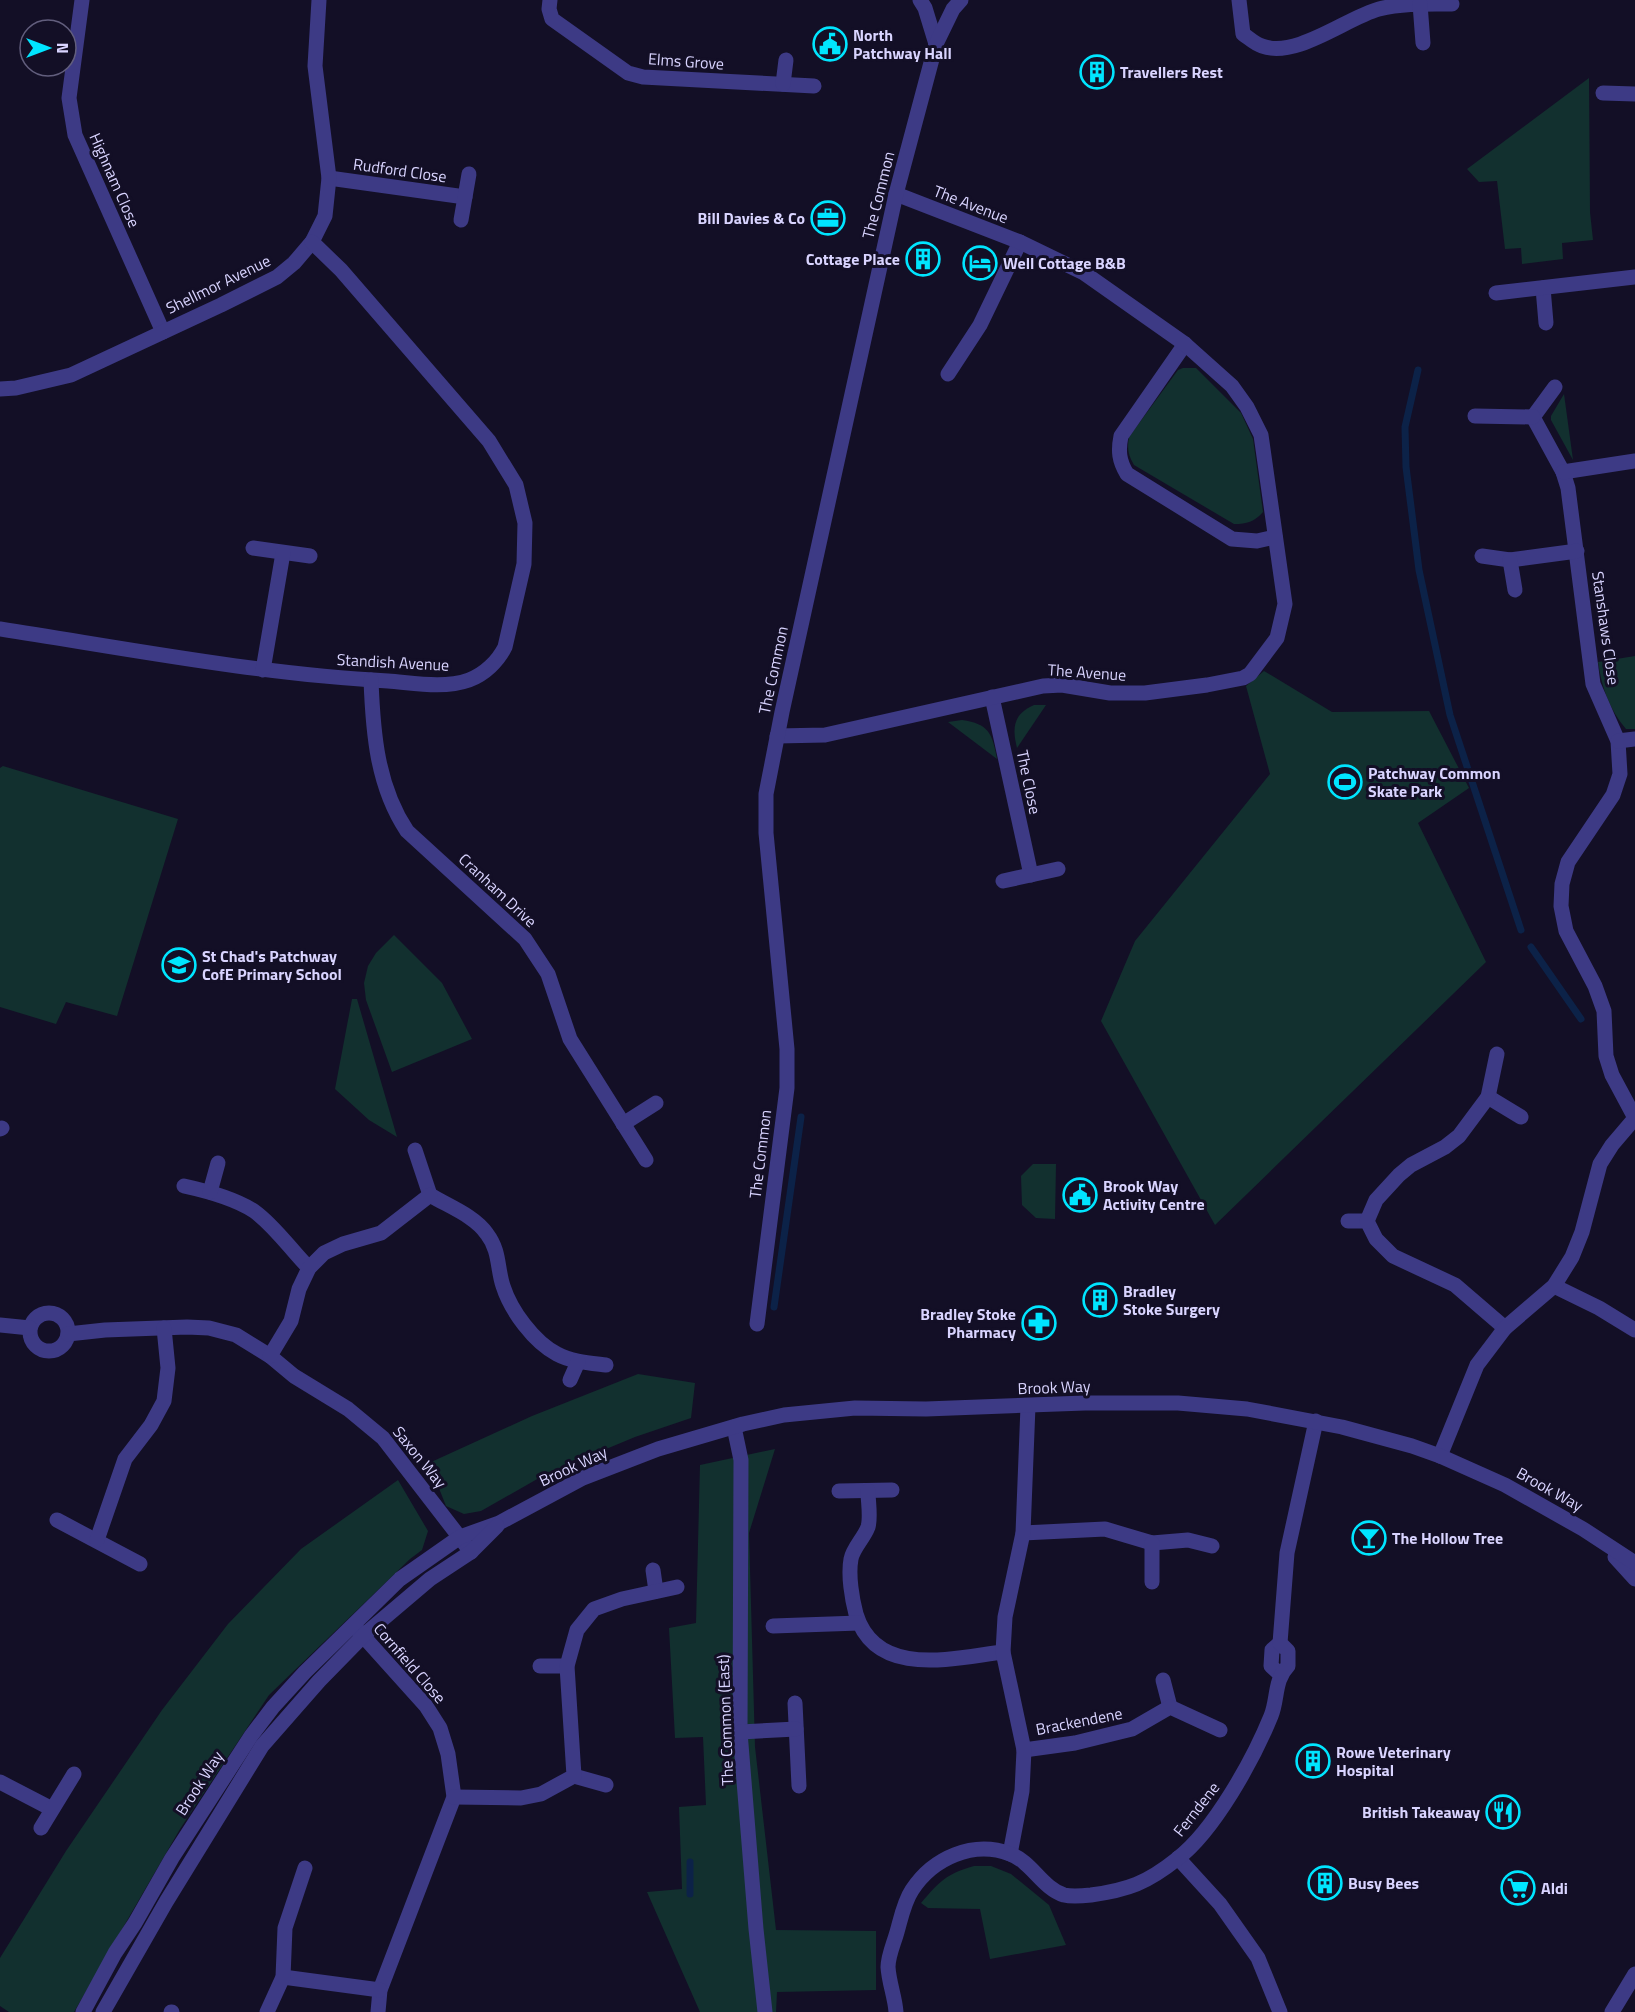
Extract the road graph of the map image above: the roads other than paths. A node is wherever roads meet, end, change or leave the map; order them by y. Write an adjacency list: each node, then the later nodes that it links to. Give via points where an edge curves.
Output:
1 (82, 0): 27 (street, Highnam Close, via 69,98 75,135)
2 (550, 0): 12 (street, Elms Grove, via 552,19 628,73 669,79)
3 (920, 0): 10 (street)
4 (961, 0): 10 (street, The Common)
5 (1239, 0): 7 (street, via 1243,34 1264,47 1280,48 1326,34 1376,9)
6 (319, 4): 17 (street, Shellmor Avenue, via 315,66)
7 (1420, 4): 8 (street); 9 (street)
8 (1452, 4)
9 (1423, 43)
10 (936, 44): 18 (street, The Common)
11 (786, 60): 12 (street)
12 (783, 84): 13 (street, Elms Grove)
13 (814, 86)
14 (1603, 93): 15 (street)
15 (1635, 94)
16 (469, 174): 19 (street, Rudford Close)
17 (329, 178): 19 (street, Rudford Close); 21 (street, Shellmor Avenue, via 325,216)
18 (896, 194): 22 (street, The Avenue); 48 (street, The Common)
19 (465, 197): 20 (street, Rudford Close)
20 (461, 220)
21 (312, 242): 27 (street, Shellmor Avenue, via 277,277); 46 (street, Standish Avenue, via 341,270 489,441 516,485 525,523 524,564 505,647 499,657 470,680 448,685)
22 (1020, 242): 28 (street, The Avenue, via 1084,273); 29 (street, via 980,325)
23 (1635, 277): 24 (street)
24 (1543, 288): 25 (street); 26 (street)
25 (1496, 293)
26 (1546, 323)
27 (163, 332): 31 (street, Shellmor Avenue, via 71,375)
28 (1185, 344): 36 (street, The Avenue, via 1232,387 1255,420 1261,435); 36 (street, via 1121,436 1120,463 1127,474 1232,539 1257,541)
29 (948, 374)
30 (1555, 387): 33 (street)
31 (0, 389)
32 (1475, 416): 33 (street)
33 (1533, 417): 35 (street, Stanshaws Close)
34 (1635, 461): 35 (street)
35 (1563, 472): 38 (street, Stanshaws Close)
36 (1275, 537): 47 (street, The Avenue, via 1286,604 1277,638 1251,674 1207,685 1145,693 1110,693 1062,685)
37 (253, 548): 39 (street)
38 (1577, 551): 42 (street); 50 (street, Stanshaws Close, via 1593,684)
39 (284, 553): 40 (street); 45 (street)
40 (310, 556)
41 (1482, 556): 42 (street)
42 (1510, 560): 43 (street)
43 (1515, 590)
44 (0, 629): 45 (street, Standish Avenue)
45 (263, 670): 46 (street, Standish Avenue)
46 (371, 680): 59 (street, Cranham Drive, via 378,759 395,814 407,831 525,939 548,974 570,1039)
47 (992, 697): 48 (street, The Avenue, via 825,735); 52 (street, The Close)
48 (777, 736): 70 (street, The Common, via 766,794 766,833 787,1049 787,1088)
49 (1635, 740): 50 (street)
50 (1618, 741): 58 (street, Stanshaws Close, via 1620,774 1613,795 1568,862 1561,906 1566,931 1604,1011 1606,1056 1612,1075)
51 (1058, 869): 52 (street)
52 (1031, 875): 53 (street)
53 (1003, 881)
54 (1497, 1054): 55 (street)
55 (1488, 1097): 57 (street); 67 (street, via 1459,1136 1411,1165 1384,1190)
56 (656, 1102): 59 (street)
57 (1521, 1117)
58 (1635, 1118): 69 (street, via 1600,1164 1582,1232)
59 (623, 1124): 61 (street, Cranham Drive)
60 (415, 1150): 65 (street)
61 (646, 1160)
62 (218, 1163): 64 (street)
63 (184, 1186): 64 (street)
64 (210, 1192): 68 (street, via 252,1210)
65 (430, 1195): 68 (street, via 381,1233 333,1248); 78 (street, via 476,1222 487,1233 495,1247 509,1303 524,1325 556,1354)
66 (1348, 1221): 67 (street)
67 (1367, 1221): 74 (street, via 1376,1239 1393,1256 1455,1285)
68 (309, 1269): 77 (street, via 291,1321)
69 (1554, 1286): 74 (street); 75 (street)
70 (762, 1319)
71 (0, 1325): 72 (street)
72 (30, 1328): 76 (street, via 40,1315 51,1313 65,1322); 76 (street, via 33,1343 46,1351 61,1347)
73 (164, 1328): 76 (street, Saxon Way); 77 (street, Saxon Way, via 209,1328 236,1335); 92 (street, via 168,1368 164,1401 125,1459)
74 (1505, 1328): 84 (street, via 1476,1365)
75 (1635, 1330)
76 (68, 1334)
77 (270, 1356): 91 (street, Saxon Way, via 294,1376 348,1408 383,1438)
78 (578, 1362): 79 (street); 80 (street)
79 (606, 1365)
80 (570, 1380)
81 (1028, 1406): 82 (street, Brook Way, via 1178,1403); 83 (street, Brook Way, via 855,1408 784,1415); 90 (street, Brackendene)
82 (1316, 1421): 84 (street, Brook Way); 127 (street, Ferndene, via 1287,1553 1280,1643 1272,1650 1271,1666 1280,1674 1272,1714 1245,1770 1215,1817)
83 (734, 1427): 89 (street, Brook Way, via 658,1449 583,1478); 116 (street, The Common (East), via 741,1460)
84 (1440, 1456): 94 (street, Brook Way, via 1504,1485)
85 (892, 1490): 87 (street)
86 (839, 1491): 87 (street)
87 (868, 1491): 104 (street, via 869,1525 851,1559 852,1599)
88 (57, 1520): 92 (street)
89 (499, 1523): 91 (street, Brook Way); 96 (street, Brook Way)
90 (1023, 1533): 93 (street, via 1105,1529); 108 (street, Brackendene, via 1005,1617)
91 (460, 1537): 96 (street, Saxon Way); 105 (street, Brook Way, via 409,1572)
92 (97, 1540): 98 (street)
93 (1152, 1543): 95 (street, via 1188,1540); 101 (street)
94 (1603, 1544): 97 (street, Brook Way); 100 (street, Brook Way)
95 (1212, 1546)
96 (471, 1552): 107 (street, Brook Way, via 430,1579)
97 (1635, 1563)
98 (140, 1564)
99 (653, 1570): 103 (street)
100 (1635, 1579)
101 (1152, 1582)
102 (677, 1587): 103 (street)
103 (656, 1591): 110 (street, via 594,1609 577,1630)
104 (859, 1623): 106 (street); 108 (street, via 878,1647 912,1660)
105 (352, 1624): 107 (street, Cornfield Close); 132 (street, Brook Way, via 279,1700 251,1737 172,1858)
106 (773, 1626)
107 (363, 1635): 123 (street, Cornfield Close, via 426,1706 440,1728); 133 (street, Brook Way, via 262,1746 176,1884)
108 (1003, 1652): 117 (street, Brackendene)
109 (540, 1666): 110 (street)
110 (567, 1666): 119 (street)
111 (1163, 1680): 113 (street)
112 (795, 1703): 114 (street)
113 (1170, 1707): 115 (street); 117 (street, Brackendene, via 1132,1729 1076,1743)
114 (796, 1730): 116 (street); 122 (street)
115 (1220, 1730)
116 (740, 1732): 136 (street, The Common (East))
117 (1024, 1750): 126 (street, Brackendene, via 1022,1791)
118 (74, 1774): 124 (street)
119 (573, 1776): 121 (street); 123 (street, via 541,1794 521,1798)
120 (0, 1782): 124 (street)
121 (606, 1785)
122 (799, 1786)
123 (454, 1797): 131 (street, Cornfield Close)
124 (52, 1809): 125 (street)
125 (41, 1828)
126 (1010, 1854): 127 (street, via 1033,1869 1051,1888 1063,1895 1077,1896 1140,1884); 137 (street, via 988,1849 964,1851 944,1859 912,1889 888,1965)
127 (1178, 1858): 138 (street, Ferndene, via 1220,1904 1258,1958)
128 (304, 1868): 130 (street, via 285,1928)
129 (1635, 1974): 139 (street)
130 (284, 1977): 131 (street); 134 (street)
131 (380, 1990): 135 (street, Cornfield Close)
132 (82, 2012)
133 (103, 2012)
134 (267, 2012)
135 (378, 2012)
136 (765, 2012)
137 (896, 2012)
138 (1280, 2012)
139 (1611, 2012)

